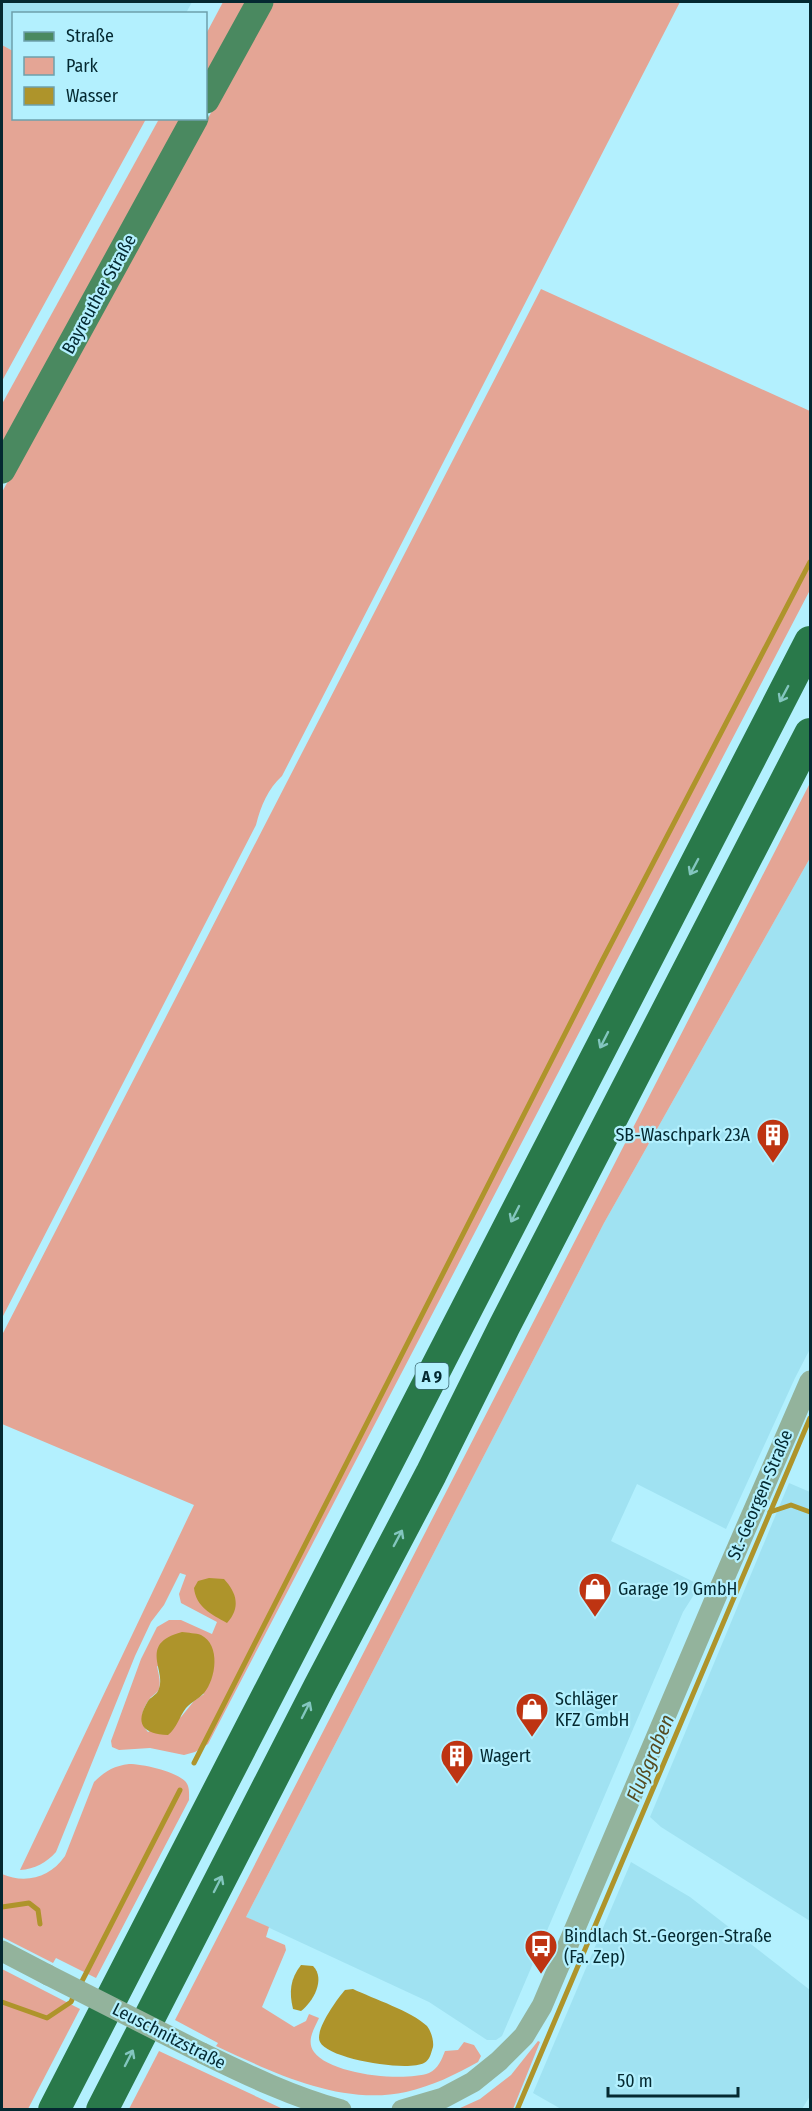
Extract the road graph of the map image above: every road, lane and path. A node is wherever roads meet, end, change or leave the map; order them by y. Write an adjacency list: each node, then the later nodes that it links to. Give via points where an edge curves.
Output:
1 (260, 2): 2 (main road)
2 (207, 98)
3 (194, 120): 4 (main road, Bayreuther Straße)
4 (2, 470)
5 (810, 642): 9 (highway, A 9, one-way to 9)
6 (810, 734): 10 (highway, A 9, one-way to 6)
7 (810, 1381): 12 (street, St.-Georgen-Straße, via 542,2006 524,2036 473,2082 443,2097)
8 (2, 1951): 11 (street, Leuschnitzstraße, bridge, via 257,2079)
9 (54, 2109)
10 (102, 2109)
11 (341, 2109)
12 (402, 2109)

